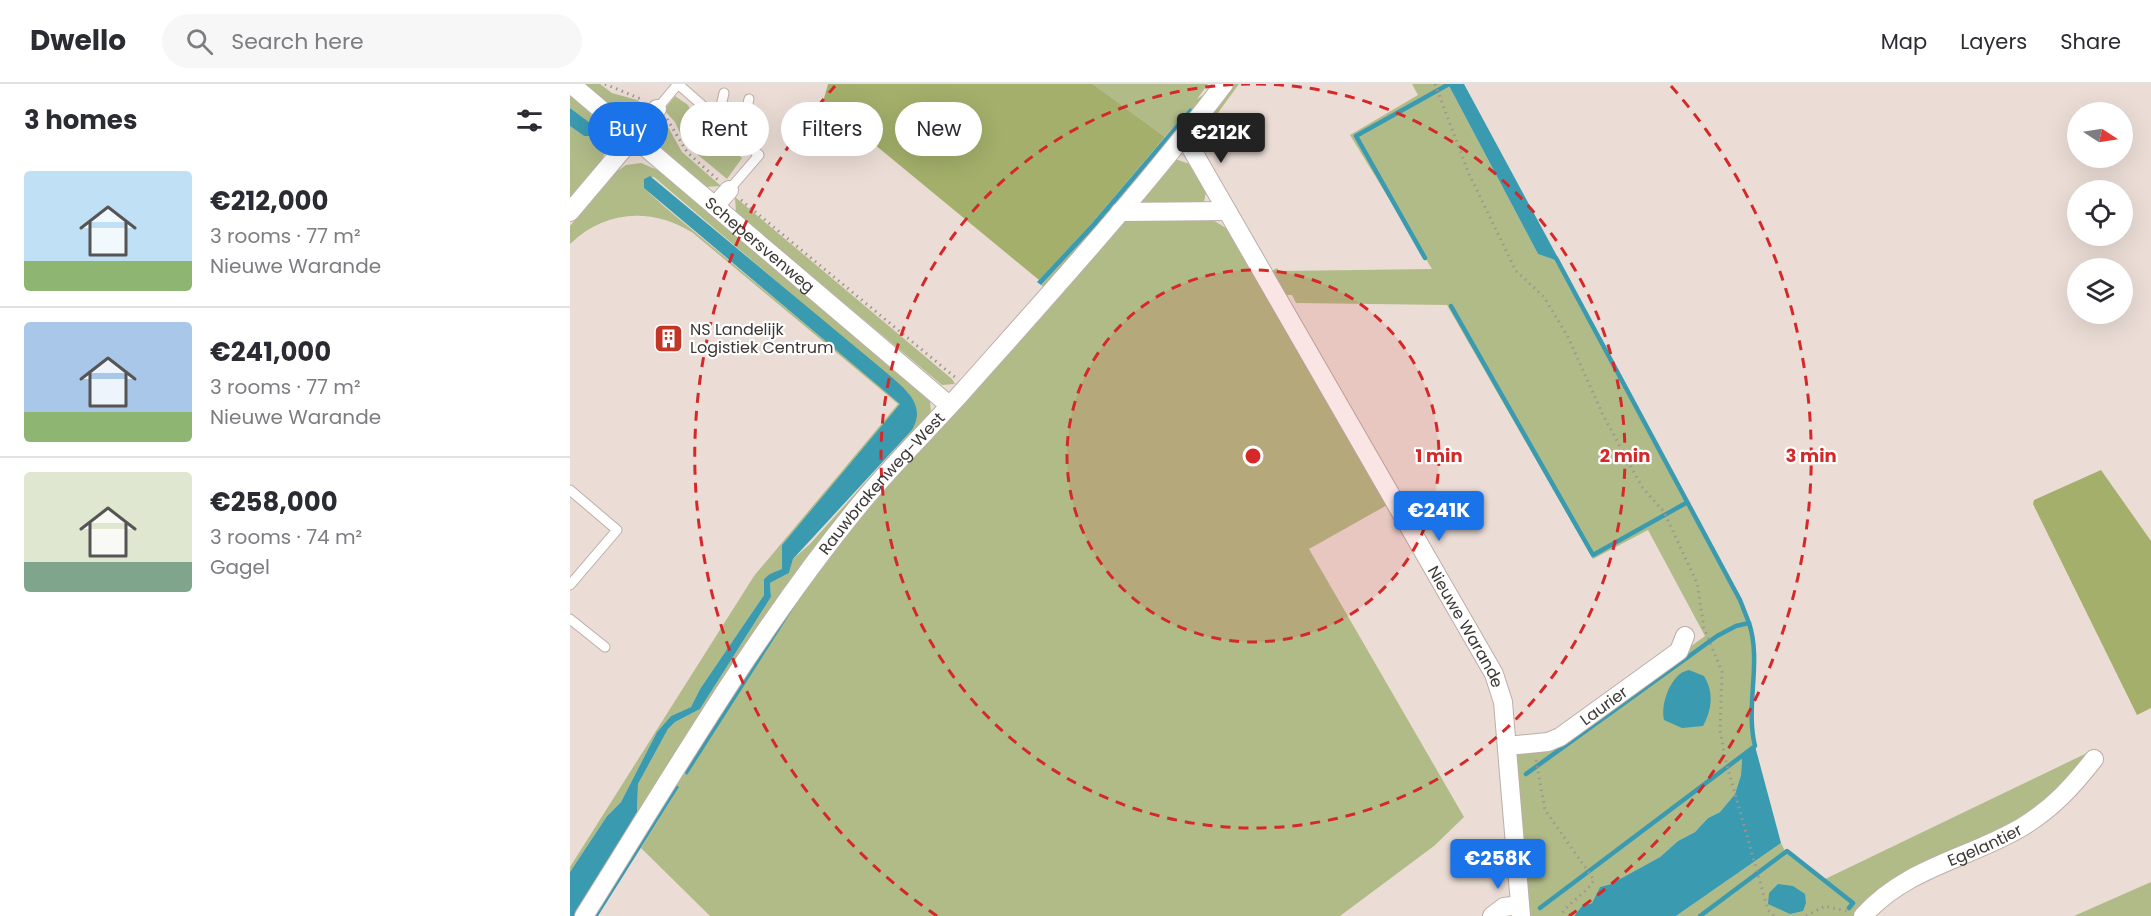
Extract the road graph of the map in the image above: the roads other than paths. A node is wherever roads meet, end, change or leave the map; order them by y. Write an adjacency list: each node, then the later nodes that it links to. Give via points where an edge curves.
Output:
1 (571, 84): 6 (street, Schepersvenweg)
2 (678, 84): 7 (lane); 8 (lane)
3 (1224, 84): 11 (street, Rauwbrakenweg-West)
4 (724, 93): 9 (lane)
5 (749, 99): 10 (lane)
6 (593, 102)
7 (662, 102)
8 (699, 102)
9 (722, 102)
10 (748, 102)
11 (1184, 136): 17 (street, Nieuwe Warande); 19 (street, Rauwbrakenweg-West)
12 (617, 156): 18 (street)
13 (657, 156): 16 (street, Schepersvenweg)
14 (758, 156): 15 (lane)
15 (729, 190): 16 (street)
16 (715, 206): 20 (street, Schepersvenweg)
17 (1227, 211): 19 (street); 26 (street, Nieuwe Warande, via 1494,674 1503,702)
18 (570, 212)
19 (1120, 212): 20 (street, Rauwbrakenweg-West)
20 (950, 405): 29 (street, Rauwbrakenweg-West, via 863,501 806,572)
21 (570, 490): 22 (lane, via 617,530)
22 (570, 585)
23 (570, 619): 25 (lane)
24 (1685, 636): 26 (street, Laurier, via 1679,651 1560,737)
25 (605, 647)
26 (1507, 746): 28 (street, Nieuwe Warande)
27 (2094, 759): 31 (street, Egelantier, via 2057,803 2021,828 1895,886)
28 (1520, 911): 30 (street, via 1504,907)
29 (584, 916)
30 (1492, 916)
31 (1863, 916)

